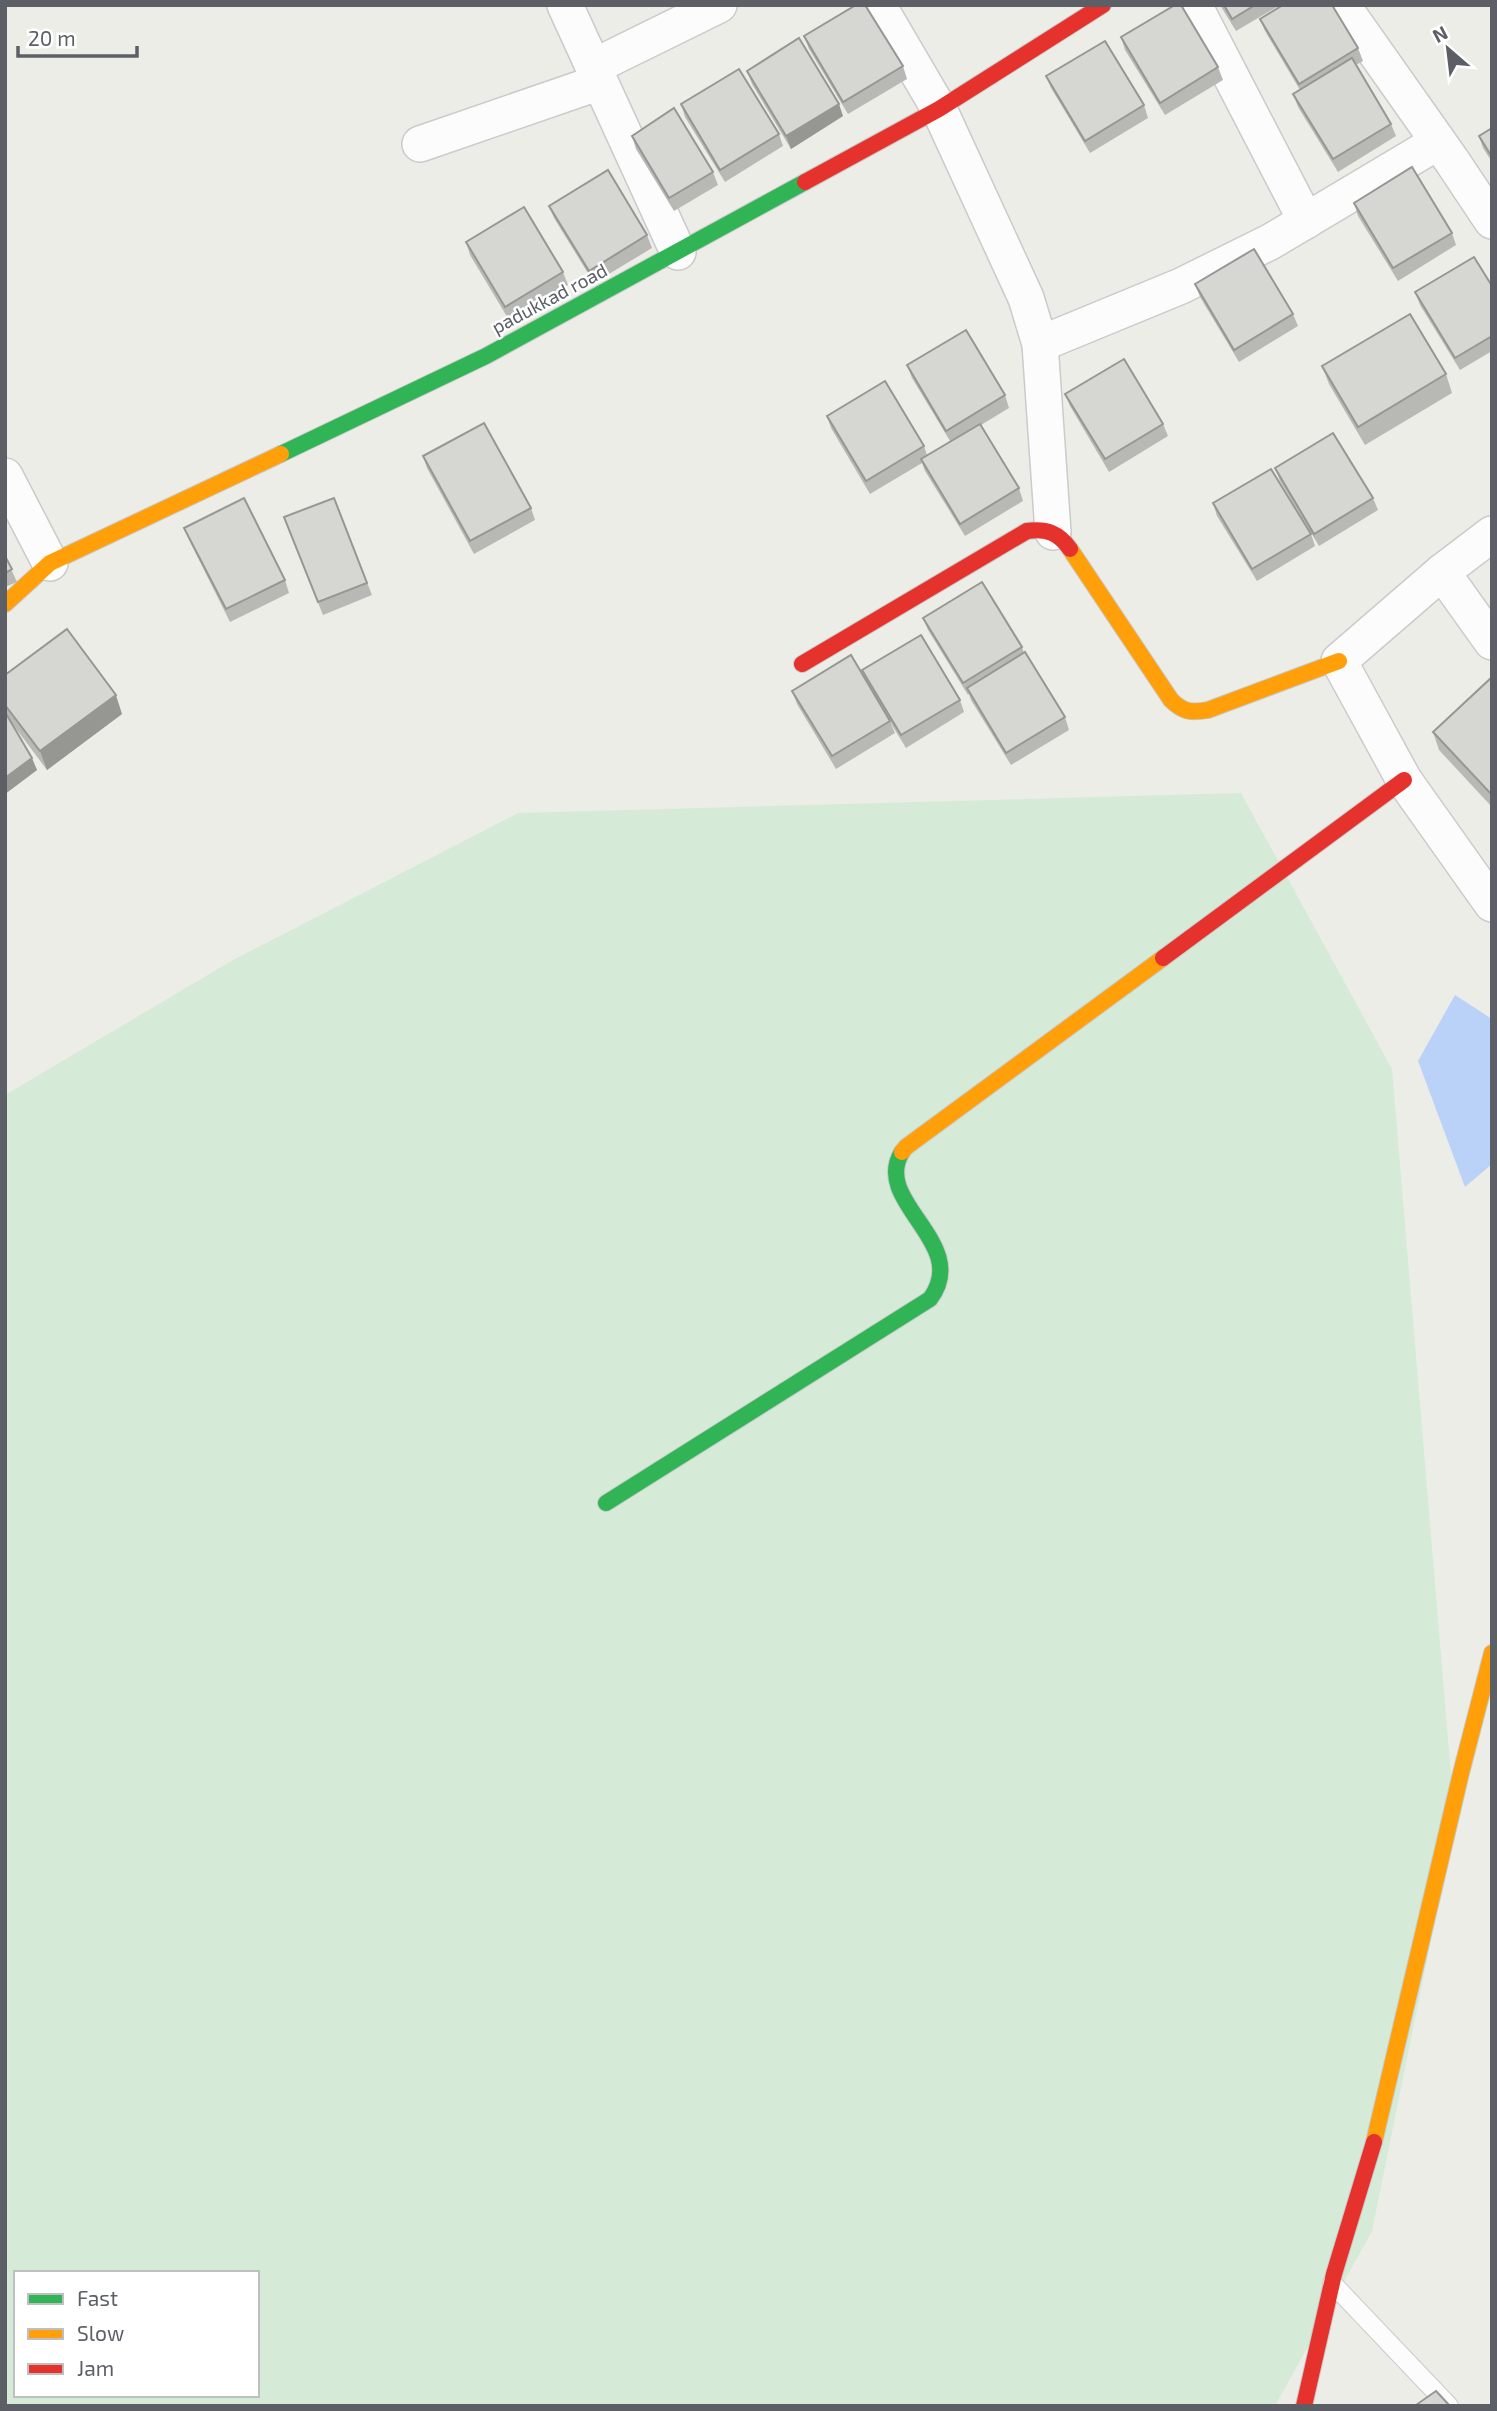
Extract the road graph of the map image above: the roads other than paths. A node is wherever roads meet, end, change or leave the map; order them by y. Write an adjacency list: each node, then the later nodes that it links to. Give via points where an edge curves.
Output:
1 (565, 5): 7 (street)
2 (719, 5): 7 (street)
3 (878, 5): 8 (street)
4 (1103, 5): 8 (street, padukkad road)
5 (1194, 5): 11 (street)
6 (1342, 5): 9 (street)
7 (597, 75): 10 (street); 13 (street)
8 (939, 109): 13 (street, padukkad road); 14 (street, via 1026,298)
9 (1438, 142): 11 (street); 12 (street)
10 (420, 144)
11 (1306, 221): 14 (street, via 1181,286)
12 (1492, 221)
13 (678, 252): 19 (street, padukkad road, via 486,356)
14 (1040, 344): 17 (street)
15 (5, 476): 16 (street)
16 (16, 524): 19 (street)
17 (1053, 532): 23 (street, via 1063,539 1179,709 1191,714 1208,710); 24 (street, via 1041,528 1027,531)
18 (1492, 534): 20 (street)
19 (50, 563): 21 (street, padukkad road)
20 (1442, 572): 22 (street); 23 (street)
21 (5, 604)
22 (1492, 642)
23 (1339, 661): 25 (street)
24 (802, 664)
25 (1404, 780): 26 (street); 27 (street, via 906,1147 896,1162 896,1179 941,1268 940,1284 930,1299)
26 (1492, 904)
27 (606, 1503)
28 (1492, 1653): 29 (street, via 1373,2150)
29 (1332, 2283): 30 (street); 31 (lane)
30 (1304, 2406)
31 (1449, 2406)

